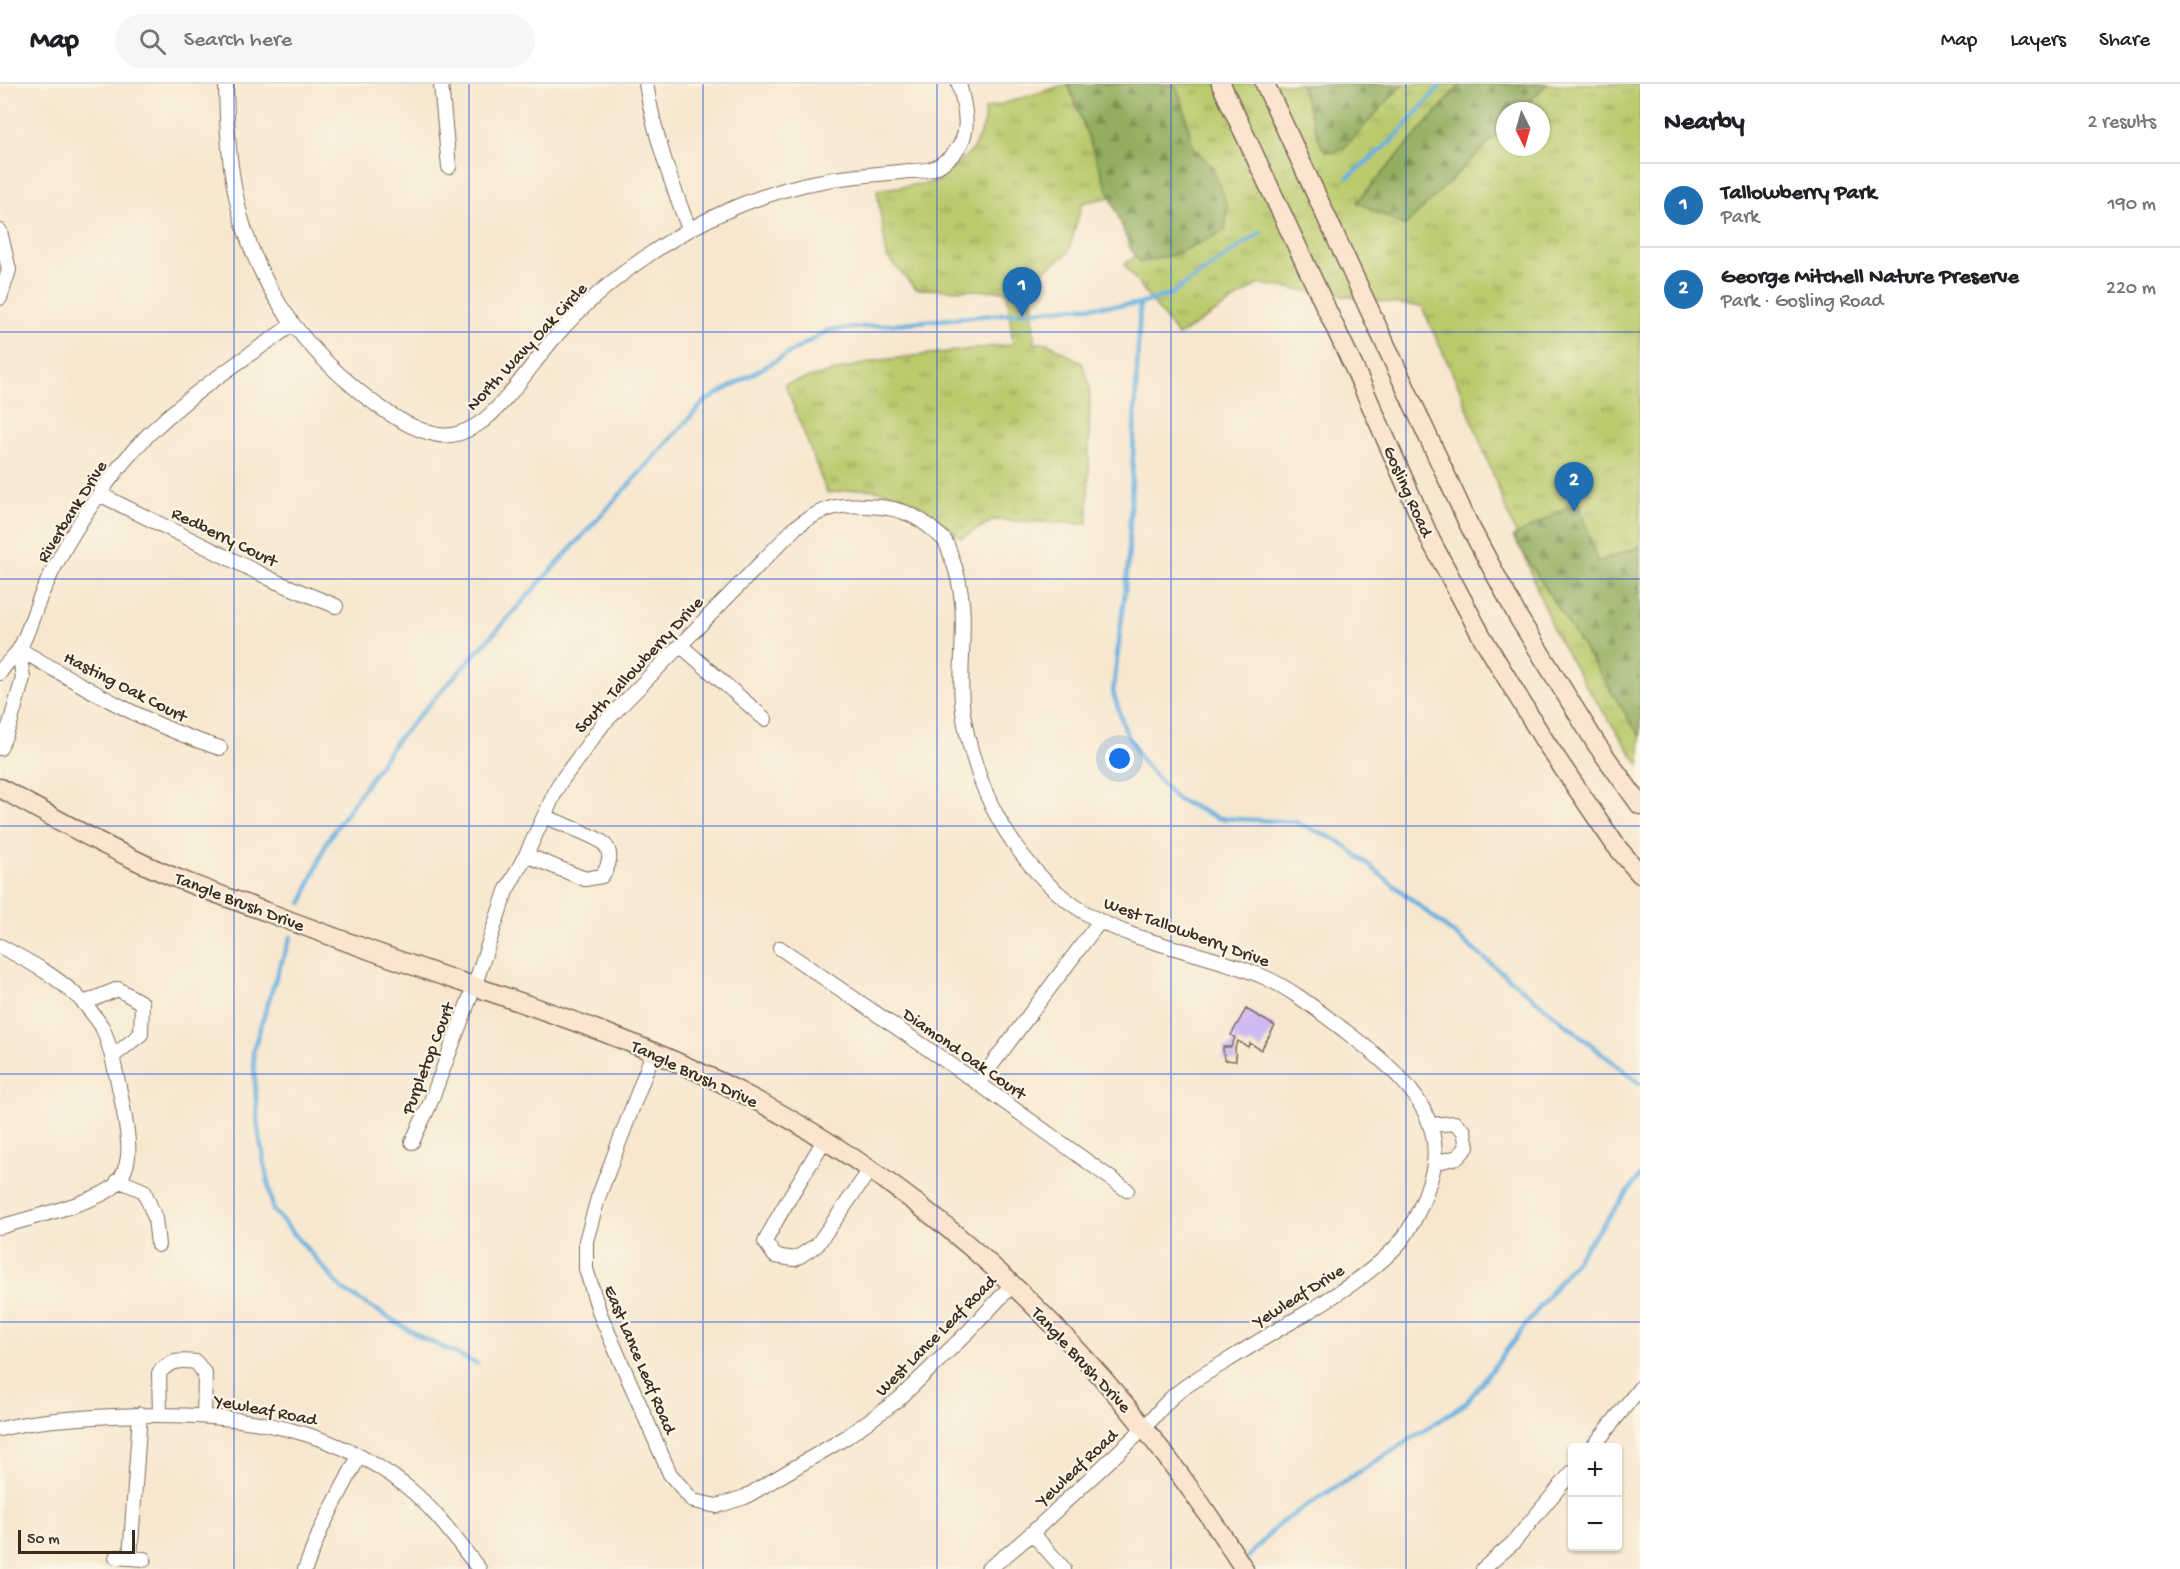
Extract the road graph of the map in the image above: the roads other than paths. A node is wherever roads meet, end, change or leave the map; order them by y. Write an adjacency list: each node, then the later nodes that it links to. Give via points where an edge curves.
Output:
1 (226, 84): 11 (street, via 226,135 242,222 260,268)
2 (441, 84): 7 (street)
3 (646, 84): 8 (street, via 671,183)
4 (959, 84): 8 (street, North Wavy Oak Circle, via 966,134 951,158 931,169 803,184 759,198)
5 (1221, 84): 25 (main road, Gosling Road, via 1431,541 1544,740 1616,846)
6 (1264, 84): 22 (main road, via 1468,523 1518,617 1597,746)
7 (448, 167)
8 (689, 229): 11 (street, North Wavy Oak Circle, via 602,292 557,335 495,409 478,424 455,435 436,435 412,427 385,411 322,356)
9 (0, 231): 10 (street, via 9,270)
10 (0, 298)
11 (293, 324): 12 (street, Riverbank Drive, via 170,414)
12 (99, 494): 14 (street, Redberry Court, via 277,582); 16 (street, Riverbank Drive, via 43,591)
13 (804, 520): 15 (street, South Tallowberry Drive); 26 (street, West Tallowberry Drive, via 845,504 893,508 924,522 946,541 962,591 962,704 978,773 1002,826 1020,851 1057,891)
14 (336, 606)
15 (680, 645): 18 (street); 23 (street, South Tallowberry Drive, via 588,742 559,784)
16 (19, 649): 17 (street, Riverbank Drive); 19 (street, Riverbank Drive, via 22,678); 20 (street, Hasting Oak Court, via 183,737)
17 (0, 673)
18 (765, 719)
19 (0, 748)
20 (220, 748)
21 (0, 788): 29 (main road, Tangle Brush Drive, via 129,857 268,913)
22 (1640, 805)
23 (544, 816): 24 (street, South Tallowberry Drive); 24 (street, via 603,842 610,856 609,867 602,876 585,879)
24 (526, 855): 29 (street, South Tallowberry Drive, via 506,891)
25 (1640, 874)
26 (1100, 921): 33 (street); 34 (street, West Tallowberry Drive, via 1265,977 1297,996 1403,1079)
27 (0, 946): 30 (street, via 59,979)
28 (780, 948): 33 (street, Diamond Oak Court)
29 (474, 987): 31 (main road, Tangle Brush Drive, via 588,1025); 37 (street, Purpletop Court)
30 (84, 1003): 32 (street, via 102,1027); 32 (street, via 118,989 142,1003 141,1034)
31 (653, 1053): 35 (main road, Tangle Brush Drive, via 738,1091); 54 (street, East Lance Leaf Road, via 598,1198 586,1240 586,1269 600,1314 670,1474)
32 (112, 1057): 40 (street, via 128,1137 128,1156)
33 (978, 1083): 41 (street, Diamond Oak Court)
34 (1430, 1125): 36 (street, West Tallowberry Drive); 38 (street, via 1455,1123 1464,1131 1467,1147 1458,1157)
35 (824, 1140): 39 (main road, Tangle Brush Drive); 39 (street, via 765,1242 775,1256 795,1259 817,1245)
36 (1433, 1141): 38 (street, Yewleaf Drive)
37 (412, 1142)
38 (1434, 1163): 49 (street, Yewleaf Drive, via 1418,1214 1402,1239 1365,1274 1203,1375 1171,1398)
39 (870, 1170): 44 (main road, Tangle Brush Drive, via 933,1215)
40 (118, 1180): 42 (street, via 112,1188 89,1199); 43 (street, via 144,1191 155,1218)
41 (1127, 1190)
42 (0, 1227)
43 (158, 1245)
44 (1012, 1284): 49 (main road, Tangle Brush Drive); 54 (street, West Lance Leaf Road, via 898,1400 845,1438 745,1497 717,1506)
45 (1640, 1388): 51 (street)
46 (140, 1414): 47 (street, Yewleaf Road); 50 (street, Yewleaf Road); 56 (street)
47 (160, 1414): 48 (street, Yewleaf Road); 48 (street, via 159,1374 167,1364 180,1360 196,1362 205,1374)
48 (204, 1415): 52 (street, Yewleaf Road, via 300,1431)
49 (1145, 1427): 55 (street, Yewleaf Road); 57 (main road, Tangle Brush Drive)
50 (0, 1429)
51 (1596, 1443)
52 (359, 1456): 58 (street); 59 (street, Yewleaf Road, via 407,1487)
53 (1568, 1477): 62 (street, via 1513,1543)
54 (693, 1501)
55 (1032, 1533): 60 (street, Yewleaf Road); 61 (street, Yewleaf Road)
56 (130, 1558)
57 (1239, 1562)
58 (305, 1569)
59 (479, 1569)
60 (988, 1569)
61 (1064, 1569)
62 (1483, 1569)

